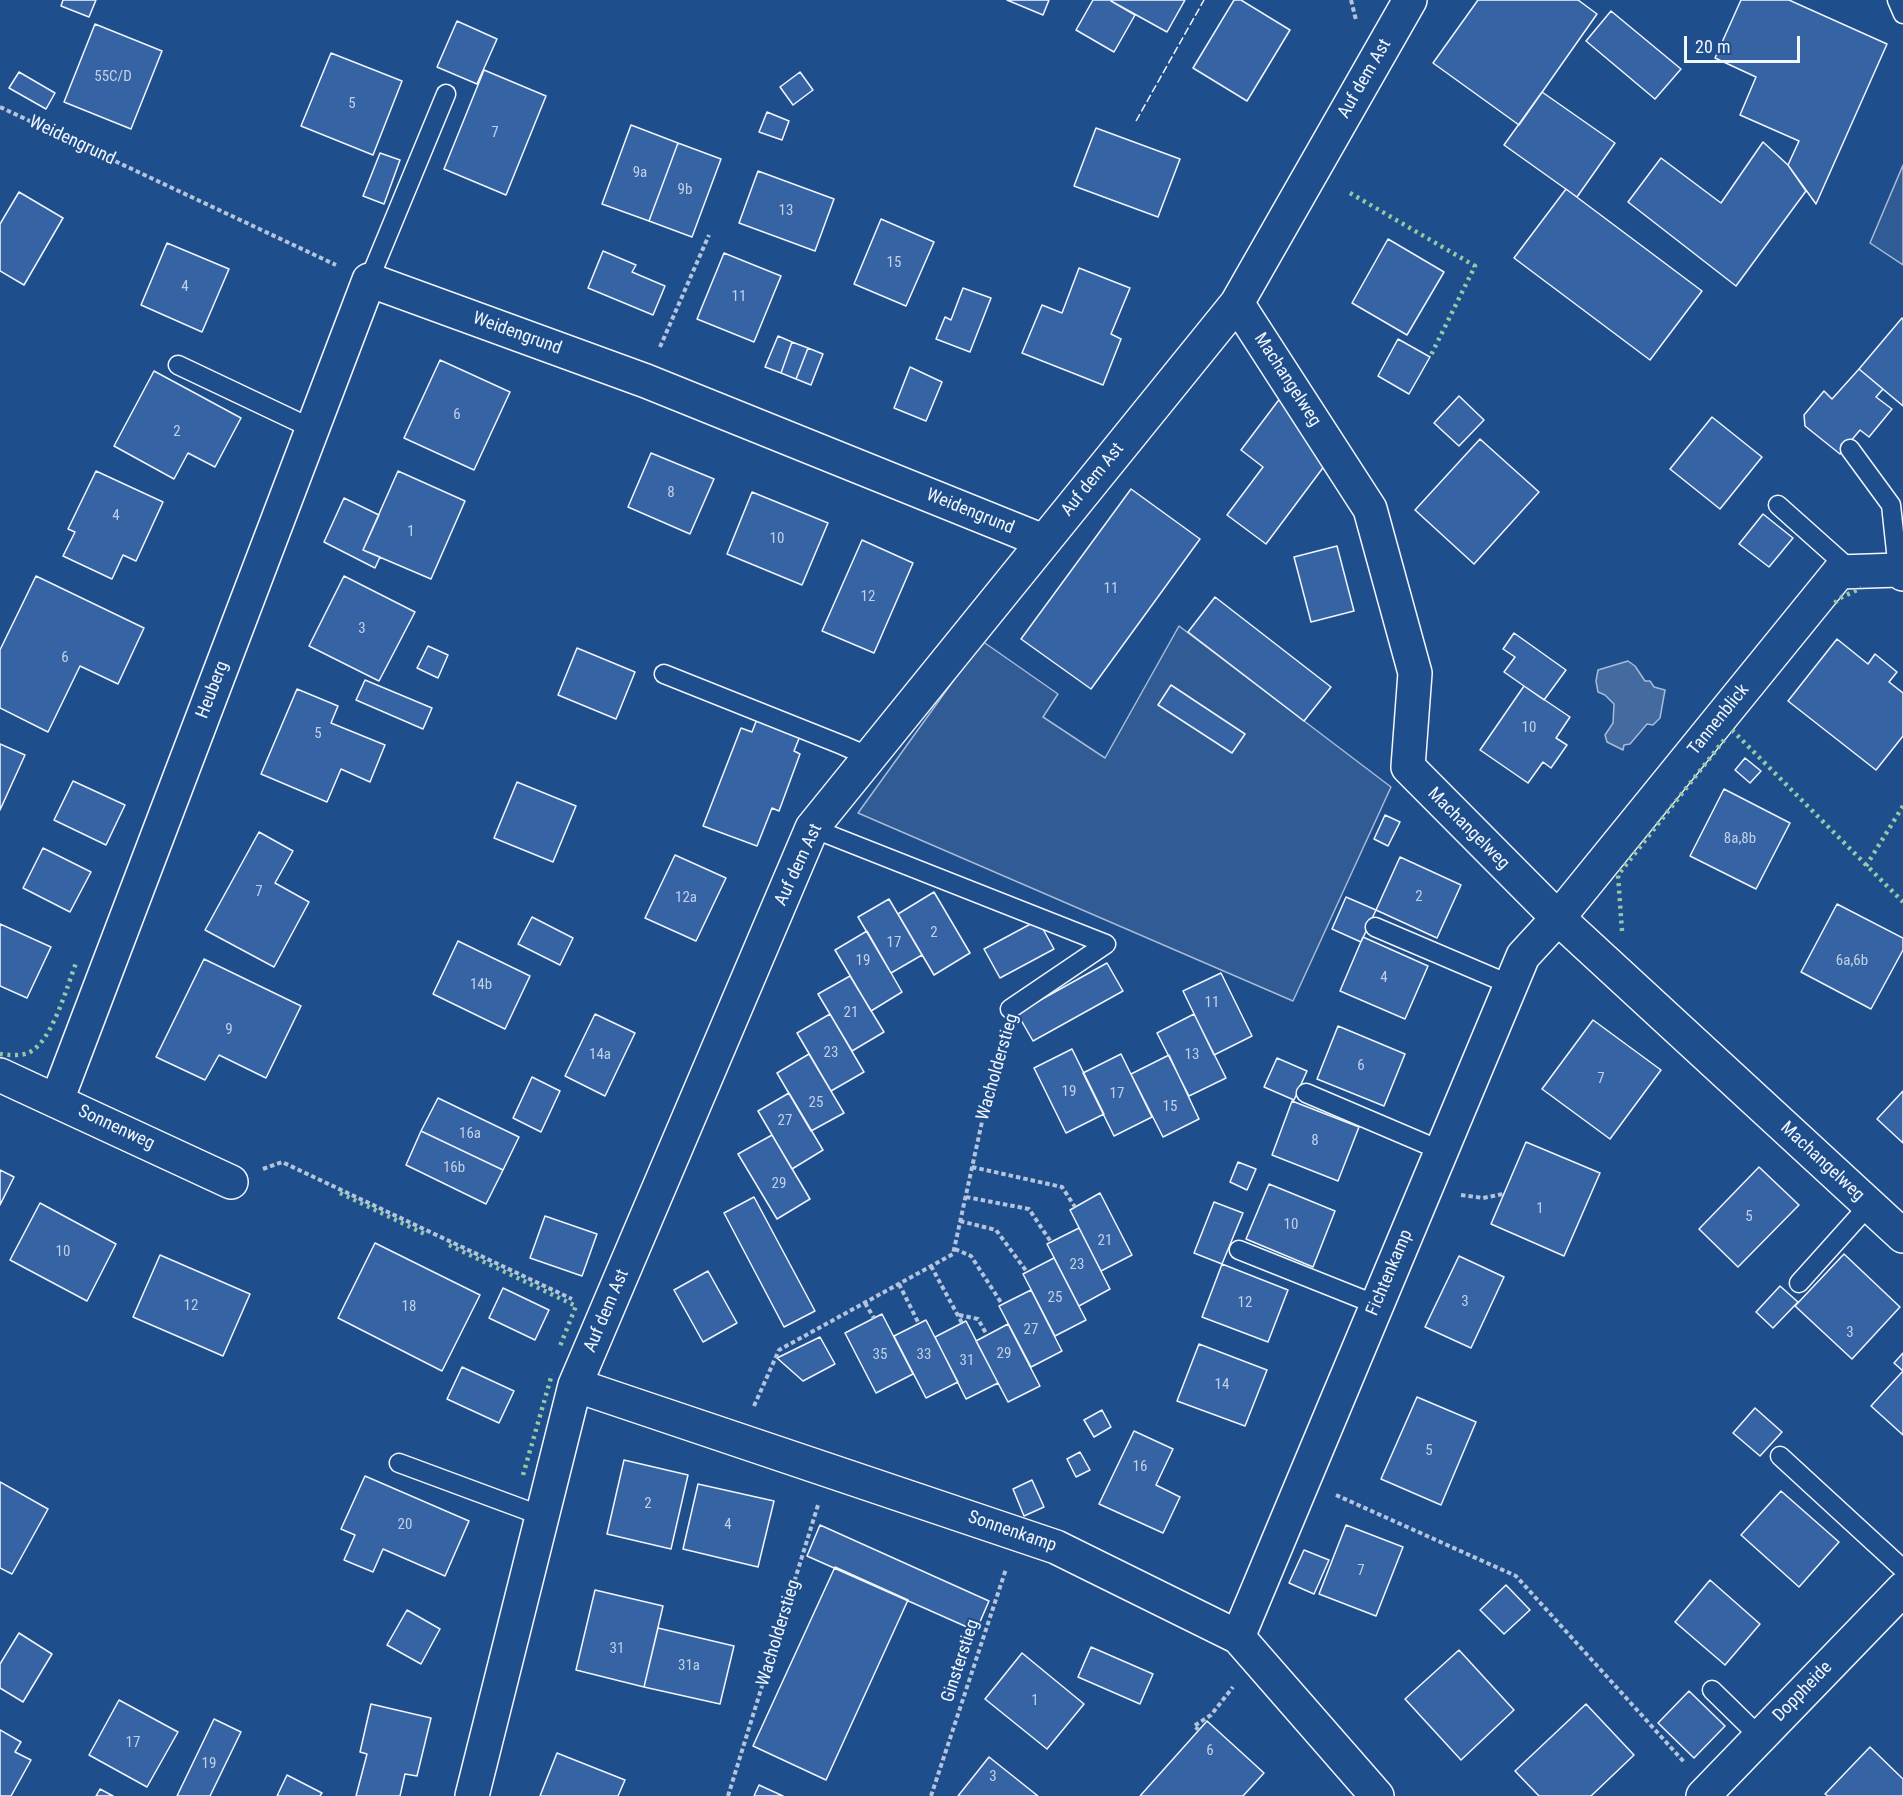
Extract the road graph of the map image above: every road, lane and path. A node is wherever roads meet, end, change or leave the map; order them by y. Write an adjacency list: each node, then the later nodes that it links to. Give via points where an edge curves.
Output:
1 (1351, 0): 5 (path)
2 (1410, 0): 10 (street, Auf dem Ast)
3 (1898, 0): 4 (lane)
4 (1903, 14)
5 (1359, 30)
6 (446, 94): 9 (lane)
7 (0, 107): 9 (path, Weidengrund)
8 (709, 234): 12 (path)
9 (369, 280): 12 (street, Weidengrund); 13 (street, Heuberg)
10 (1236, 303): 16 (street, Auf dem Ast); 22 (street, Machangelweg, via 1370,508 1415,673 1408,768)
11 (178, 365): 13 (lane)
12 (646, 381): 16 (street, Weidengrund)
13 (313, 429): 28 (street, Heuberg)
14 (1850, 449): 17 (lane, via 1891,504)
15 (1778, 505): 18 (lane)
16 (1043, 541): 20 (street, Auf dem Ast)
17 (1902, 569): 18 (street, Tannenblick)
18 (1853, 572): 22 (street, Tannenblick, via 1839,572)
19 (664, 674): 20 (lane)
20 (870, 757): 21 (street, Auf dem Ast)
21 (812, 828): 25 (lane, Wacholderstieg, via 1106,944); 47 (street, Auf dem Ast)
22 (1558, 918): 24 (street, Fichtenkamp, via 1523,956); 33 (street, Machangelweg)
23 (1375, 927): 24 (lane)
24 (1511, 985): 29 (street, Fichtenkamp)
25 (1010, 1009): 30 (path, Wacholderstieg)
26 (0, 1075): 28 (street, Sonnenweg)
27 (1306, 1093): 29 (lane)
28 (57, 1100): 31 (street, Sonnenweg)
29 (1442, 1151): 46 (street, Fichtenkamp)
30 (972, 1167): 32 (path, Wacholderstieg); 34 (path, via 1062,1187)
31 (231, 1182): 47 (path, via 282,1162)
32 (966, 1197): 35 (path, Wacholderstieg); 37 (path, via 1029,1209)
33 (1869, 1205): 36 (street, Machangelweg); 42 (lane)
34 (1075, 1207)
35 (960, 1221): 38 (path, Wacholderstieg); 41 (path, via 996,1230)
36 (1903, 1236)
37 (1051, 1242)
38 (955, 1249): 40 (path); 45 (path, via 971,1256)
39 (1239, 1250): 46 (lane)
40 (931, 1266): 43 (path); 48 (path)
41 (1027, 1272)
42 (1799, 1283)
43 (899, 1284): 44 (path); 51 (path)
44 (865, 1303): 49 (path); 54 (path, via 779,1350)
45 (1002, 1304)
46 (1377, 1305): 58 (street, Fichtenkamp)
47 (605, 1315): 53 (street, Auf dem Ast)
48 (958, 1315): 50 (path); 52 (path, via 978,1319)
49 (874, 1318)
50 (962, 1323)
51 (919, 1324)
52 (987, 1335)
53 (575, 1385): 54 (street, Sonnenkamp); 59 (street, Auf dem Ast)
54 (739, 1440): 57 (street, Sonnenkamp)
55 (1780, 1456): 61 (lane)
56 (399, 1463): 59 (lane)
57 (829, 1470): 60 (street, Sonnenkamp); 70 (path, Wacholderstieg)
58 (1304, 1480): 63 (street, Fichtenkamp); 68 (path, via 1516,1576)
59 (542, 1516): 69 (street, Auf dem Ast)
60 (1018, 1534): 63 (street, Sonnenkamp, via 1056,1547); 71 (path, Ginsterstieg)
61 (1903, 1569)
62 (1903, 1589): 67 (street, Doppheide)
63 (1238, 1637): 64 (street, Sonnenkamp)
64 (1261, 1664): 66 (path, via 1233,1688 1211,1715 1194,1726); 72 (street, Sonnenkamp)
65 (1712, 1690): 67 (lane)
66 (1199, 1730)
67 (1760, 1737): 68 (street, Doppheide)
68 (1706, 1793)
69 (472, 1796)
70 (728, 1796)
71 (931, 1796)
72 (1377, 1796)

